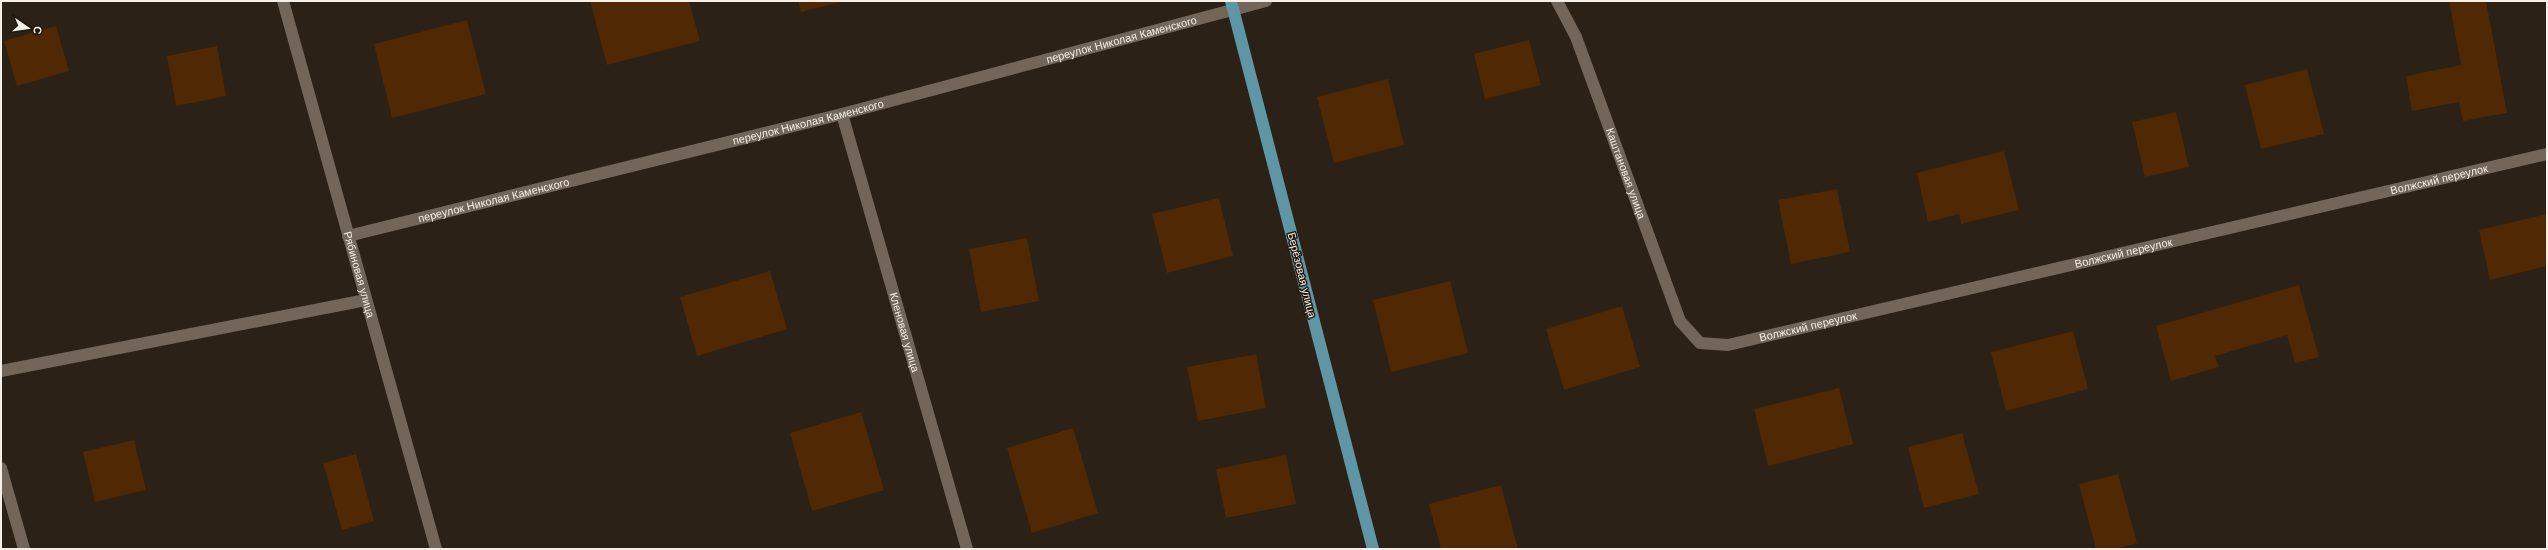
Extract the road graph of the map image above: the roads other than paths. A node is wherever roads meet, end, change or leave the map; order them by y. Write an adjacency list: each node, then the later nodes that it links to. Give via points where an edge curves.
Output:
1 (283, 1): 7 (street, Рябиновая улица)
2 (1266, 1): 4 (street, переулок Николая Каменского)
3 (1557, 1): 9 (street, Каштановая улица, via 1576,37 1680,321)
4 (1233, 6): 5 (street, переулок Николая Каменского); 15 (main road, Берёзовая улица)
5 (842, 114): 7 (street, переулок Николая Каменского); 14 (street, Кленовая улица)
6 (2547, 154): 9 (street, Волжский переулок, via 1728,345)
7 (348, 236): 8 (street, Рябиновая улица)
8 (366, 300): 10 (street); 13 (street, Рябиновая улица)
9 (1700, 343)
10 (1, 371)
11 (1, 468): 12 (street)
12 (24, 549)
13 (436, 549)
14 (967, 549)
15 (1373, 549)

